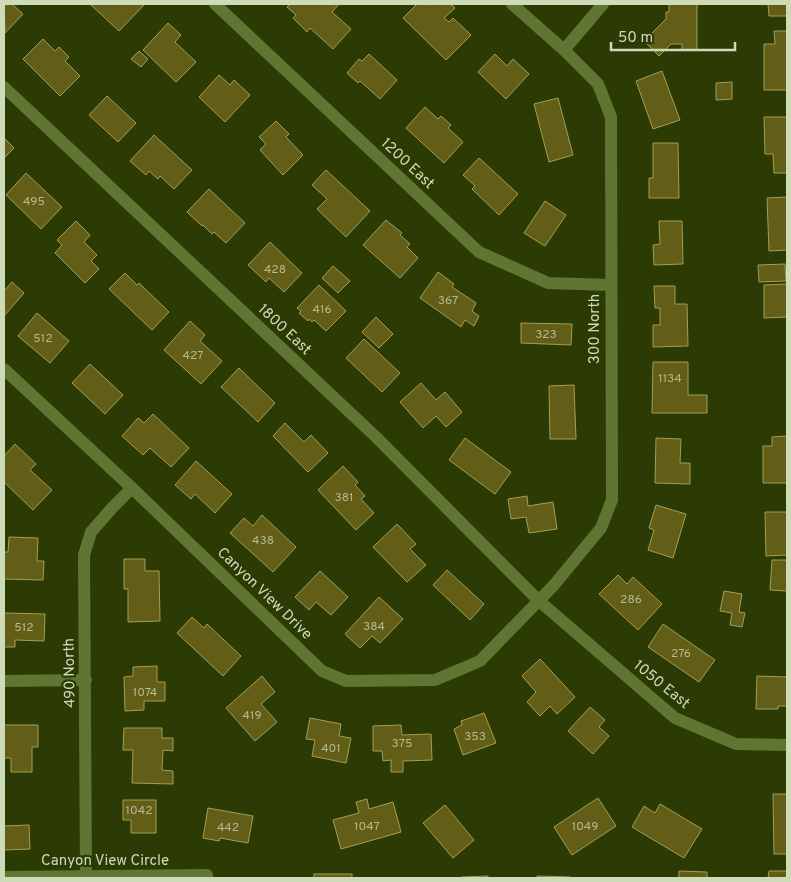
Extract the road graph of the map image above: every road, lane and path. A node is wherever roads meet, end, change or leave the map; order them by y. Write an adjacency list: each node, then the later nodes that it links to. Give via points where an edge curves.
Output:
1 (215, 4): 6 (street, 1200 East, via 480,252 548,283)
2 (512, 4): 4 (street, 300 North)
3 (603, 4): 4 (street)
4 (564, 50): 6 (street, 300 North, via 598,84 611,117)
5 (4, 87): 9 (street, 1800 East, via 369,430)
6 (610, 284): 9 (street, 300 North, via 612,500 601,528)
7 (4, 369): 8 (street, Canyon View Drive)
8 (132, 488): 9 (street, Canyon View Drive, via 322,671 346,681 435,680 480,661); 11 (street, 490 North, via 91,532 84,555)
9 (538, 600): 12 (street, 1050 East, via 676,718 736,744)
10 (4, 680): 11 (street)
11 (86, 680): 13 (street, 490 North)
12 (787, 746)
13 (86, 876): 14 (street, Canyon View Circle); 15 (street, Canyon View Circle)
14 (4, 877)
15 (207, 877)

